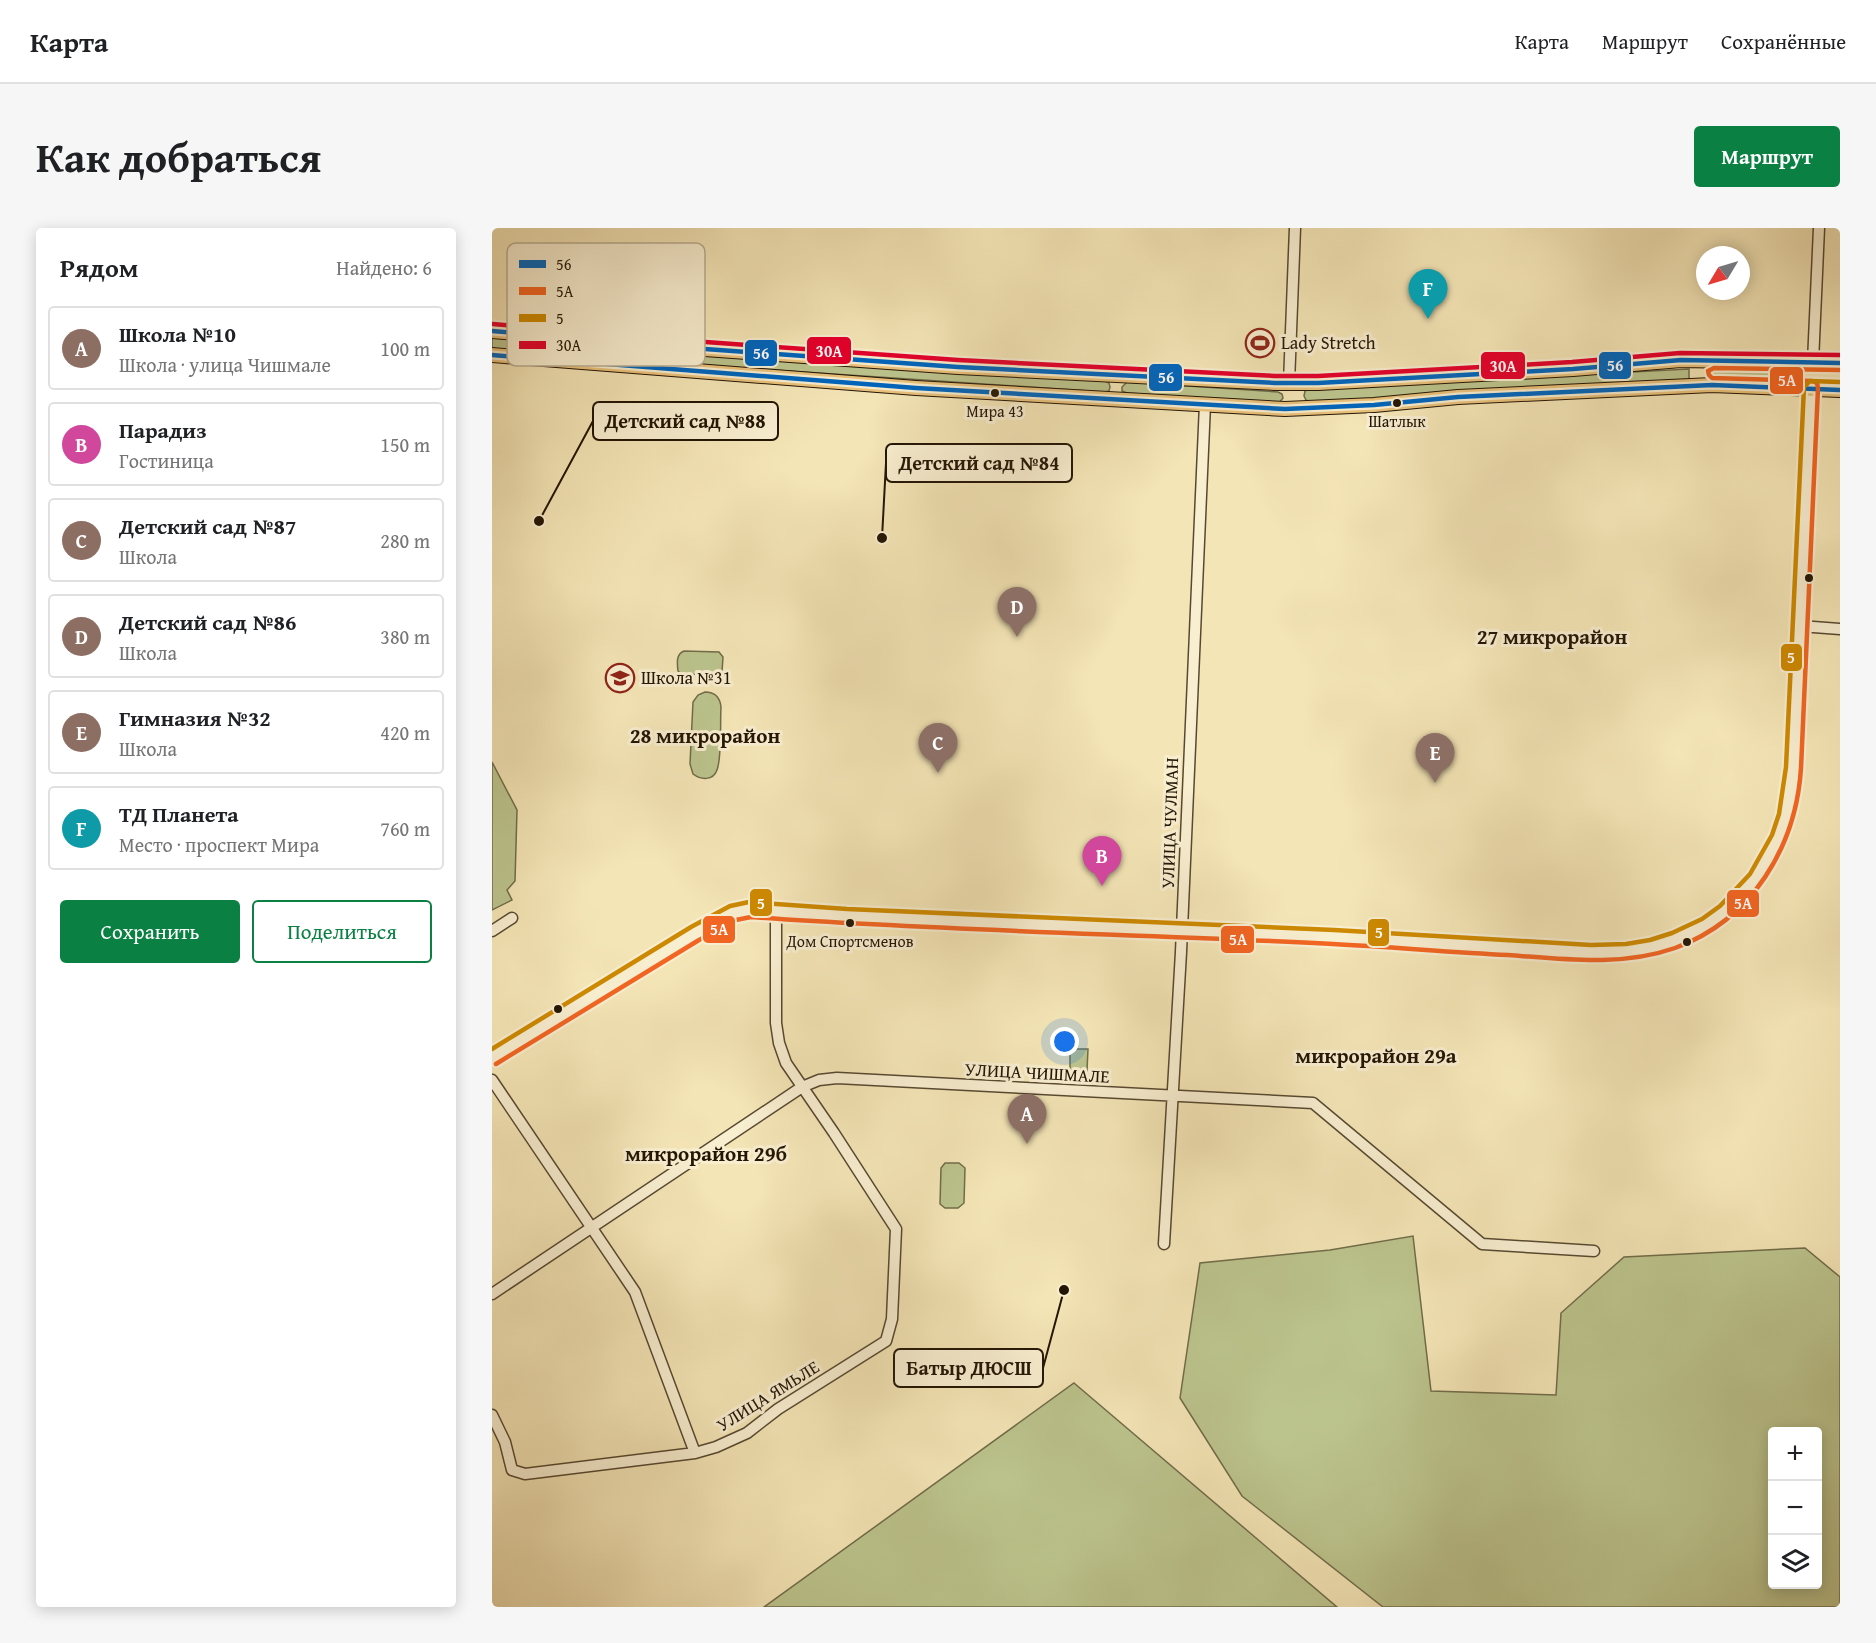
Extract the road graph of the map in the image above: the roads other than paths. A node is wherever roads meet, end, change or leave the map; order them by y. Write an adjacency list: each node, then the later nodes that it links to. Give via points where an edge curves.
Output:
1 (1295, 228): 15 (street)
2 (1820, 228): 9 (street)
3 (492, 331): 4 (main road)
4 (507, 332)
5 (705, 349): 14 (main road)
6 (492, 355): 7 (main road)
7 (507, 356)
8 (1712, 360): 9 (main road); 15 (main road); 16 (main road, via 1703,364 1700,373 1704,382)
9 (1813, 362): 10 (main road); 17 (main road)
10 (1840, 363)
11 (628, 366): 13 (main road)
12 (690, 366): 13 (main road)
13 (690, 371): 19 (main road)
14 (1125, 375): 15 (main road); 19 (main road, via 1114,387)
15 (1289, 382): 21 (main road, via 1297,399)
16 (1712, 386): 17 (main road); 21 (main road)
17 (1811, 388): 18 (main road); 22 (street)
18 (1840, 390)
19 (1122, 400): 20 (main road)
20 (1205, 404): 21 (main road); 26 (street, УЛИЦА ЧУЛМАН)
21 (1285, 409)
22 (1800, 626): 23 (street); 26 (street, via 1791,794 1783,828 1754,882 1725,911 1686,936 1656,946 1592,953)
23 (1840, 629)
24 (776, 910): 26 (street); 28 (street, via 750,909 727,916); 30 (street, via 776,1023 786,1063)
25 (512, 918): 27 (street)
26 (1182, 930): 31 (street, УЛИЦА ЧУЛМАН)
27 (492, 931)
28 (492, 1058)
29 (492, 1080): 32 (street)
30 (802, 1087): 31 (street, УЛИЦА ЧИШМАЛЕ, via 837,1078); 32 (street, УЛИЦА ЧИШМАЛЕ); 37 (street, УЛИЦА ЯМЬЛЕ, via 896,1229 892,1319 886,1341 747,1433)
31 (1174, 1094): 33 (street, УЛИЦА ЧУЛМАН); 34 (street, УЛИЦА ЧИШМАЛЕ, via 1313,1103 1482,1244)
32 (592, 1227): 35 (street, УЛИЦА ЧИШМАЛЕ); 37 (street, via 635,1292)
33 (1164, 1244)
34 (1594, 1251)
35 (492, 1294)
36 (492, 1415): 37 (street, УЛИЦА ЯМЬЛЕ, via 512,1470 525,1474)
37 (695, 1453)

